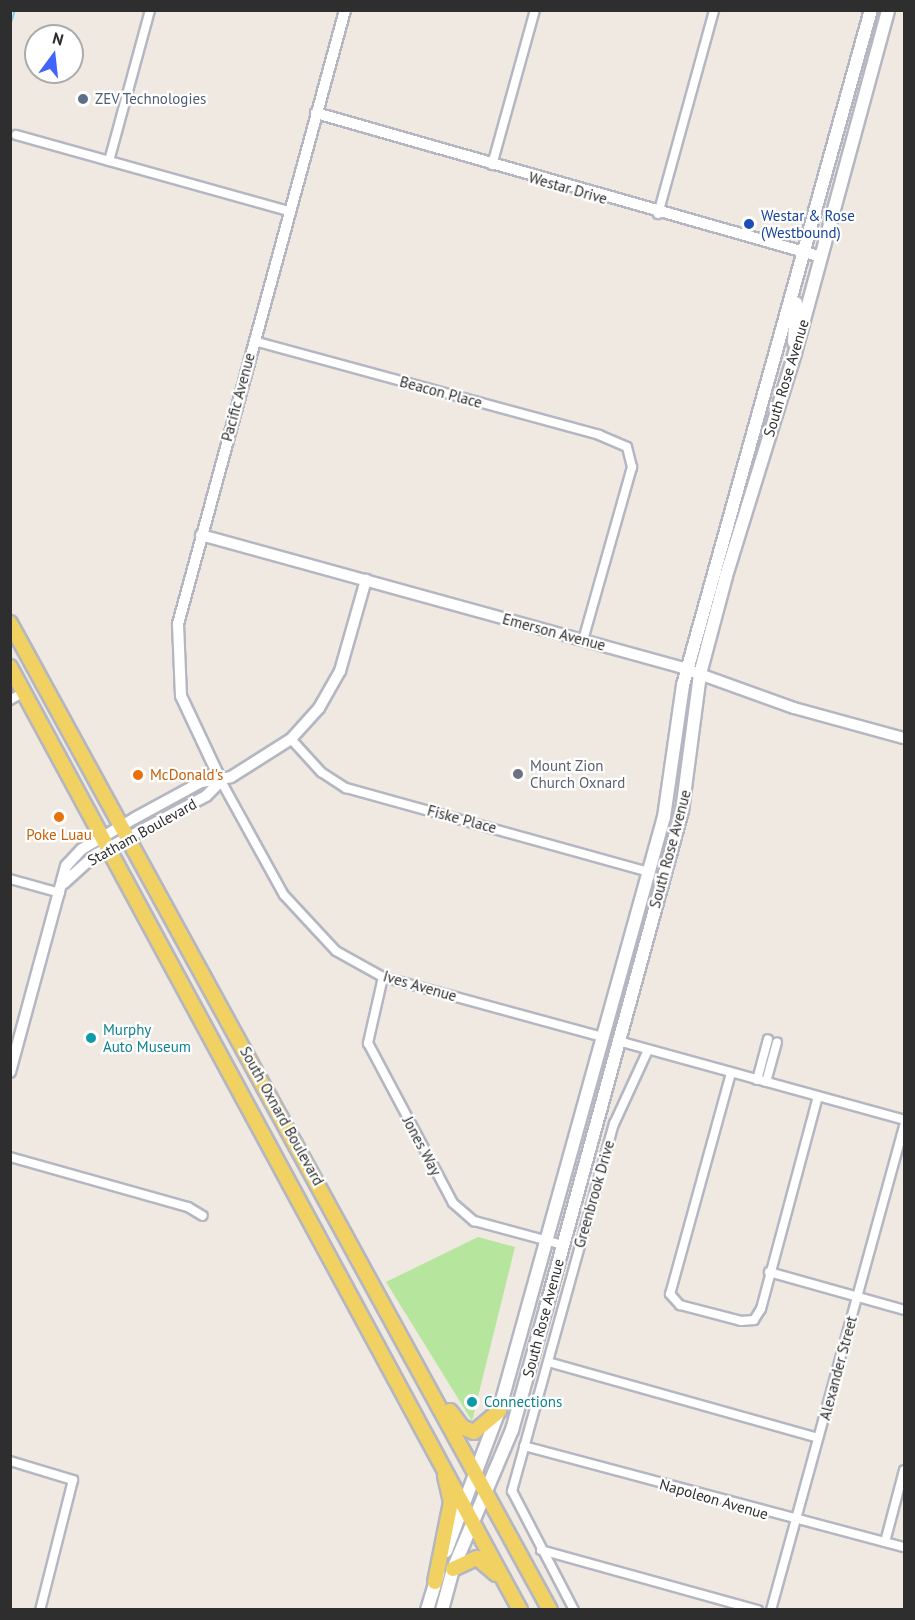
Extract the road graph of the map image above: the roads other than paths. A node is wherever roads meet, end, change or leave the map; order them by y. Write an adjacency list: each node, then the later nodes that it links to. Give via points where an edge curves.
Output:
1 (150, 10): 9 (street)
2 (535, 10): 10 (street)
3 (714, 10): 13 (street)
4 (871, 10): 11 (main road, South Rose Avenue)
5 (888, 10): 14 (main road, South Rose Avenue)
6 (341, 11): 7 (street, Pacific Avenue)
7 (316, 113): 10 (street, Westar Drive); 12 (street, Pacific Avenue)
8 (16, 135): 9 (street)
9 (109, 161): 12 (street)
10 (492, 165): 13 (street, Westar Drive)
11 (818, 198): 14 (main road, via 812,247); 15 (main road, South Rose Avenue)
12 (289, 211): 17 (street, Pacific Avenue)
13 (658, 213): 15 (street, Westar Drive)
14 (828, 234): 16 (main road, South Rose Avenue)
15 (802, 252): 16 (street, Westar Drive); 18 (main road, via 807,260 793,318); 24 (main road, South Rose Avenue)
16 (822, 257): 18 (main road, South Rose Avenue)
17 (254, 341): 19 (street, Pacific Avenue); 22 (street, Beacon Place, via 599,435 627,447 632,467)
18 (795, 352): 25 (main road, South Rose Avenue)
19 (201, 535): 20 (street, Emerson Avenue); 30 (street, Pacific Avenue, via 181,608 176,662 186,713)
20 (366, 580): 22 (street, Emerson Avenue); 29 (street, Statham Boulevard, via 340,671 319,708)
21 (10, 623): 31 (main road, South Oxnard Boulevard)
22 (583, 640): 24 (street, Emerson Avenue)
23 (10, 667): 26 (main road, South Oxnard Boulevard)
24 (688, 670): 25 (street, Emerson Avenue); 33 (main road, South Rose Avenue, via 670,794)
25 (700, 674): 28 (street, Emerson Avenue); 40 (main road, South Rose Avenue, via 685,800)
26 (24, 692): 27 (street); 32 (main road, South Oxnard Boulevard)
27 (10, 700)
28 (904, 738)
29 (291, 739): 30 (street, Statham Boulevard); 33 (street, Fiske Place, via 321,772 346,788)
30 (221, 781): 31 (street, Statham Boulevard, via 201,782); 37 (street, Ives Avenue, via 296,911 336,951)
31 (127, 831): 32 (street, Statham Boulevard); 56 (main road, South Oxnard Boulevard)
32 (106, 843): 35 (street, Statham Boulevard, via 74,855 66,866); 60 (main road, South Oxnard Boulevard)
33 (649, 872): 36 (main road, South Rose Avenue)
34 (10, 879): 35 (street)
35 (62, 888): 42 (street, Statham Boulevard)
36 (625, 954): 38 (main road, South Rose Avenue); 40 (main road, via 627,975 613,1027)
37 (382, 977): 38 (street, Ives Avenue); 50 (street, Jones Way, via 368,1043 453,1203 474,1221)
38 (603, 1037): 50 (main road, South Rose Avenue)
39 (772, 1040): 44 (street)
40 (618, 1041): 41 (street); 51 (main road, South Rose Avenue)
41 (648, 1050): 43 (street); 55 (street, Greenbrook Drive, via 614,1124)
42 (10, 1072)
43 (731, 1073): 44 (street); 52 (street, via 671,1282 672,1299 741,1321 754,1320)
44 (762, 1081): 45 (street)
45 (818, 1096): 46 (street); 52 (street)
46 (904, 1120)
47 (904, 1126): 53 (street, Alexander Street)
48 (10, 1157): 49 (street, via 188,1207)
49 (203, 1216)
50 (545, 1240): 51 (street, Jones Way); 57 (main road, South Rose Avenue)
51 (563, 1245): 64 (main road, South Rose Avenue, via 512,1430)
52 (769, 1272): 53 (street)
53 (857, 1297): 54 (street); 58 (street, Alexander Street)
54 (904, 1310)
55 (548, 1362): 58 (street); 59 (street, Greenbrook Drive)
56 (423, 1372): 57 (main road, via 469,1431 481,1429); 63 (main road, South Oxnard Boulevard)
57 (499, 1411): 63 (main road, South Rose Avenue)
58 (818, 1438): 67 (street, Alexander Street)
59 (524, 1446): 67 (street, Napoleon Avenue); 70 (street, Greenbrook Drive, via 513,1498)
60 (437, 1452): 65 (main road, South Oxnard Boulevard); 72 (main road, via 451,1502)
61 (10, 1461): 74 (street, via 73,1480)
62 (904, 1470): 68 (street)
63 (475, 1476): 64 (main road, South Oxnard Boulevard); 65 (main road, South Rose Avenue)
64 (486, 1496): 66 (main road, South Rose Avenue); 77 (main road, South Oxnard Boulevard)
65 (465, 1503): 66 (main road, South Oxnard Boulevard); 72 (main road, South Rose Avenue)
66 (474, 1521): 71 (main road, South Rose Avenue); 73 (main road, South Oxnard Boulevard)
67 (795, 1522): 68 (street, Napoleon Avenue); 80 (street, Alexander Street)
68 (885, 1542): 69 (street, Napoleon Avenue)
69 (904, 1547)
70 (541, 1550): 78 (street, Greenbrook Drive); 79 (street)
71 (453, 1569): 73 (main road, via 481,1559); 76 (main road, South Rose Avenue)
72 (435, 1582): 75 (main road, South Rose Avenue)
73 (518, 1605)
74 (40, 1610)
75 (427, 1610)
76 (442, 1610)
77 (550, 1610)
78 (574, 1610)
79 (758, 1610)
80 (771, 1610)

